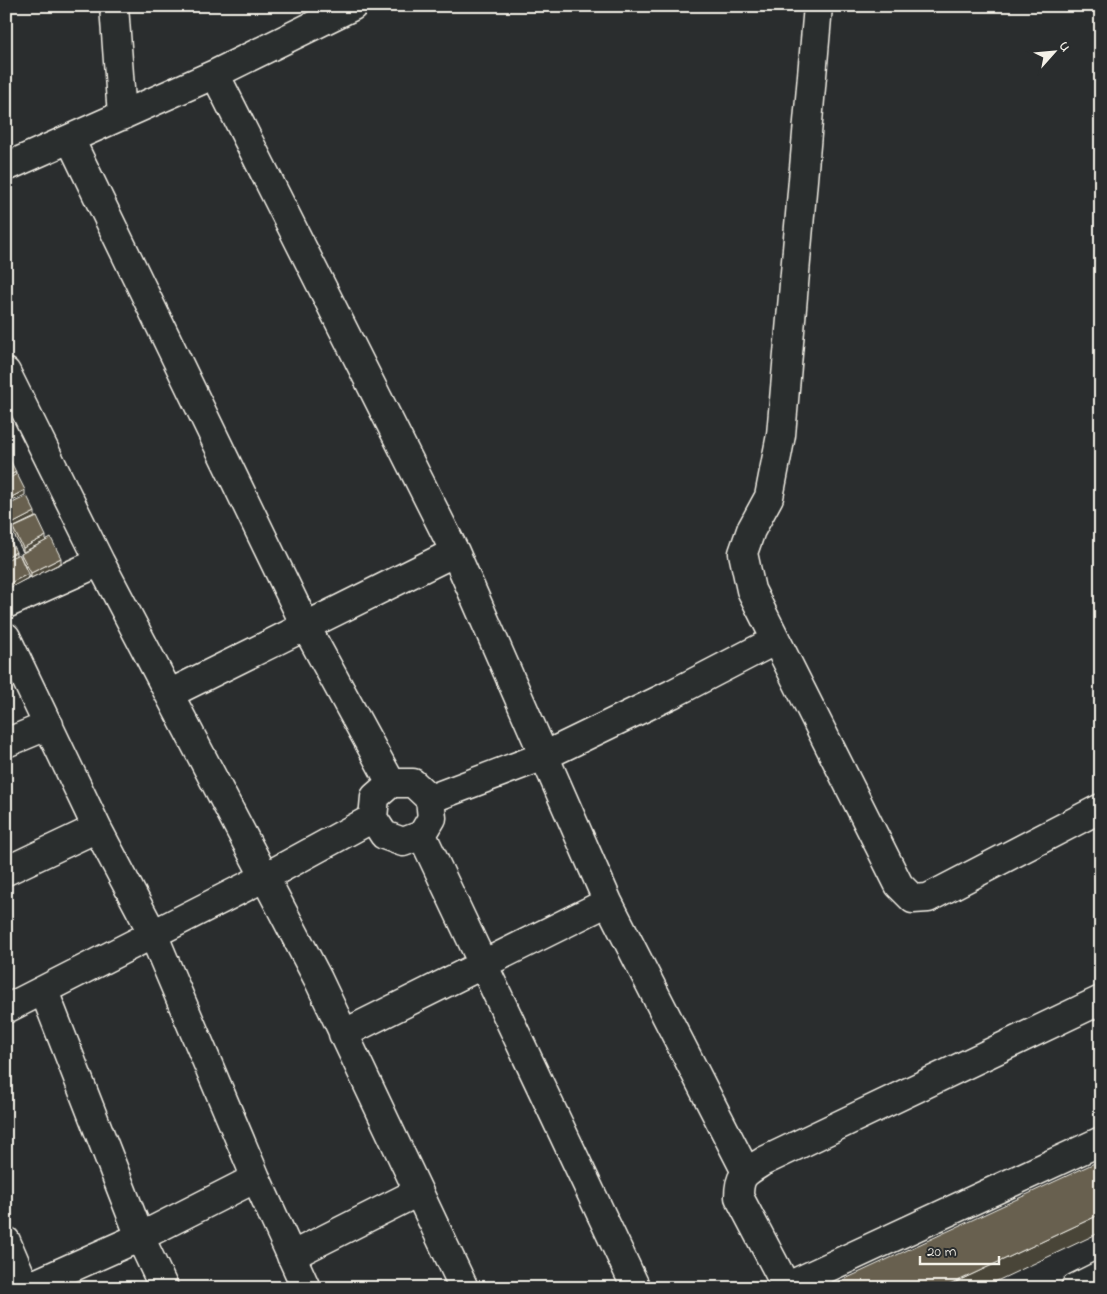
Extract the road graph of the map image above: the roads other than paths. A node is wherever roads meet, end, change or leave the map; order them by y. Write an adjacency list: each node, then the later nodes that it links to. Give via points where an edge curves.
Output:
1 (114, 6): 5 (street)
2 (354, 6): 4 (street)
3 (818, 6): 14 (street, via 781,435 769,497 743,553 751,590)
4 (215, 74): 5 (street); 9 (street)
5 (122, 116): 6 (street)
6 (70, 139): 7 (street); 12 (street)
7 (6, 167)
8 (6, 372): 10 (street)
9 (455, 552): 12 (street); 18 (street)
10 (100, 562): 11 (street); 15 (street)
11 (6, 604)
12 (306, 625): 15 (street); 19 (street)
13 (6, 638): 16 (street)
14 (776, 640): 18 (street); 21 (street, via 899,885 913,899 928,898)
15 (169, 694): 26 (street)
16 (48, 725): 17 (street); 23 (street)
17 (6, 743)
18 (544, 756): 20 (street); 27 (street)
19 (391, 783): 20 (street, via 413,783); 22 (street, via 375,797)
20 (430, 799): 24 (street, via 432,818)
21 (1101, 808)
22 (373, 818): 24 (street, via 384,835 403,842); 26 (street)
23 (98, 828): 25 (street); 28 (street)
24 (422, 835): 29 (street)
25 (6, 871)
26 (265, 877): 28 (street); 33 (street)
27 (608, 902): 29 (street); 35 (street)
28 (153, 934): 30 (street); 36 (street)
29 (483, 964): 33 (street); 47 (street)
30 (44, 991): 32 (street); 38 (street)
31 (1101, 1000): 35 (street)
32 (6, 1008)
33 (343, 1034): 37 (street)
34 (1101, 1141): 42 (street)
35 (746, 1172): 42 (street, via 739,1182 739,1197)
36 (256, 1178): 38 (street); 40 (street)
37 (418, 1192): 40 (street); 46 (street)
38 (140, 1237): 43 (street); 44 (street)
39 (6, 1241): 43 (street)
40 (291, 1256): 45 (street)
41 (1101, 1275): 48 (street)
42 (786, 1287)
43 (26, 1288)
44 (164, 1288)
45 (306, 1288)
46 (464, 1288)
47 (636, 1288)
48 (1075, 1288)

